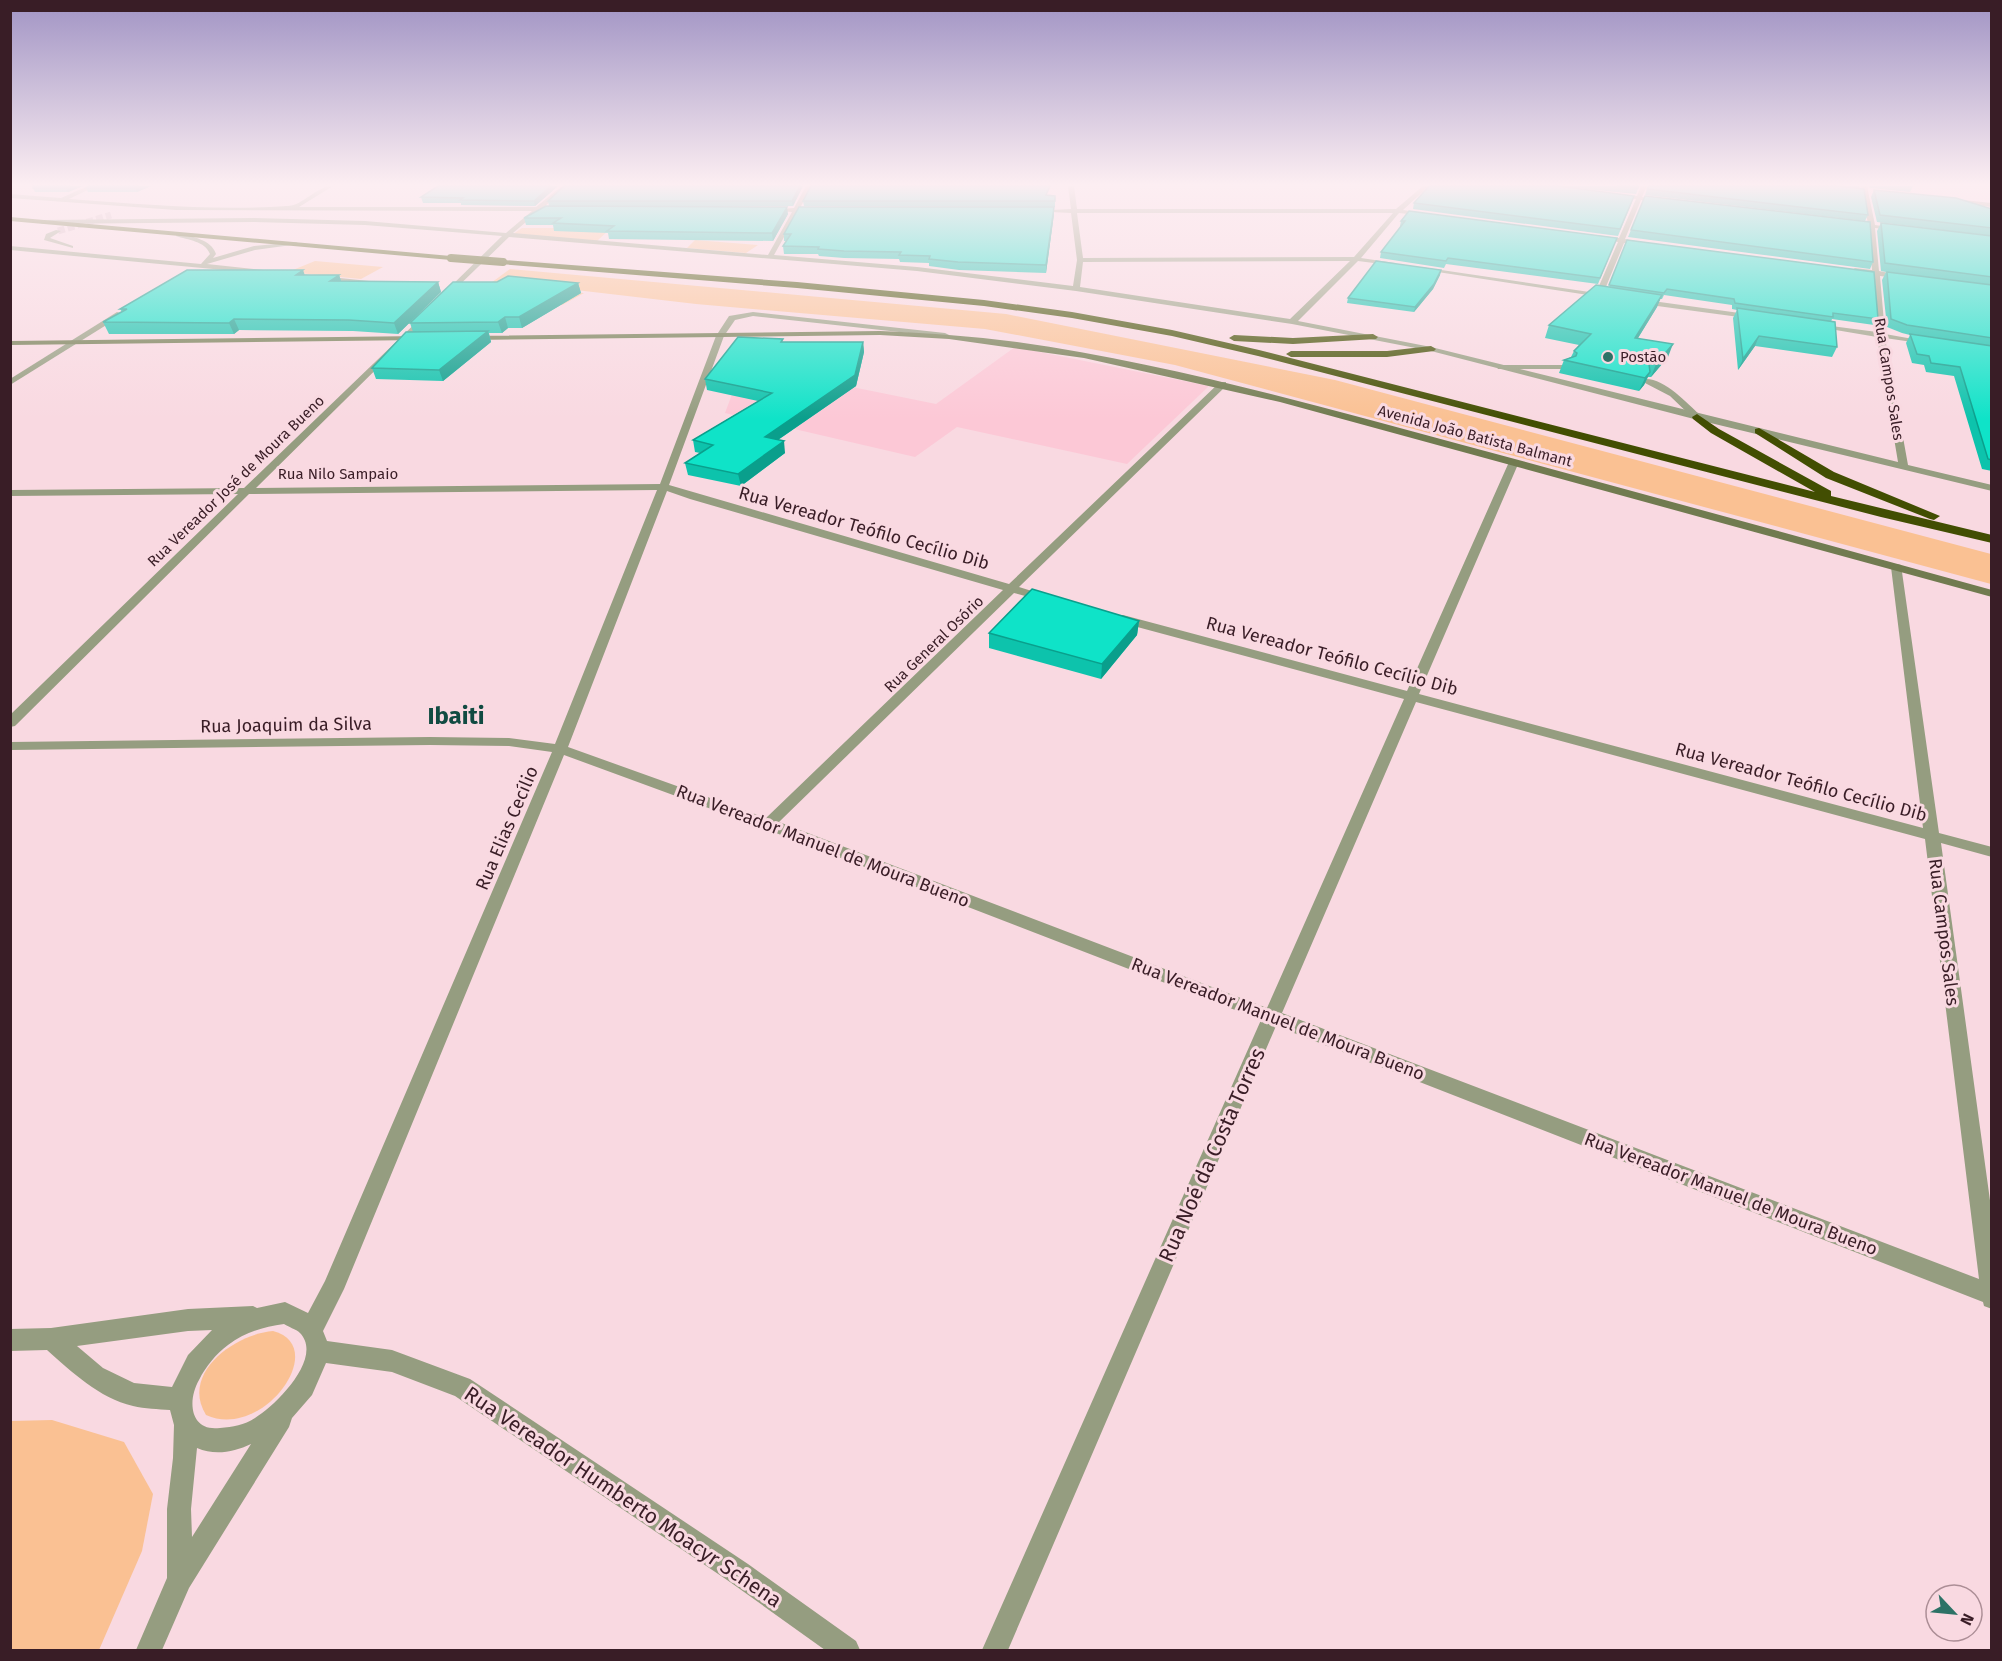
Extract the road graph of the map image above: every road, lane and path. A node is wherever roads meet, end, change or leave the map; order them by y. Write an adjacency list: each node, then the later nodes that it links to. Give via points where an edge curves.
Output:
1 (202, 264): 15 (street)
2 (218, 264): 17 (street)
3 (478, 264): 33 (street, Rua Vereador José de Moura Bueno)
4 (522, 264): 26 (highway, bridge, via 984,303)
5 (850, 264): 18 (street)
6 (1080, 264): 18 (street)
7 (1351, 264): 24 (street)
8 (1386, 264): 11 (street)
9 (1611, 264): 19 (street)
10 (1874, 264): 14 (street, Rua Campos Sales)
11 (1402, 266)
12 (1414, 267): 19 (street)
13 (1852, 270): 14 (street)
14 (1875, 273): 16 (street); 29 (street, Rua Campos Sales)
15 (184, 274)
16 (1910, 278)
17 (384, 283)
18 (1076, 289): 24 (street)
19 (1599, 295): 20 (street)
20 (1611, 297)
21 (1635, 300): 23 (street)
22 (130, 308): 35 (street)
23 (1764, 319)
24 (1292, 322): 30 (street)
25 (1811, 326): 29 (street)
26 (1172, 333): 30 (highway, via 1293,341); 38 (highway)
27 (945, 335): 28 (street, Avenida João Batista Balmant); 28 (street, via 753,314 732,318); 43 (street, Avenida João Batista Balmant, via 1060,350)
28 (720, 336): 32 (street, Avenida João Batista Balmant); 48 (street, Rua Elias Cecílio)
29 (1881, 336): 36 (street); 47 (street, Rua Campos Sales)
30 (1373, 337): 37 (street)
31 (426, 338): 33 (street)
32 (462, 338)
33 (403, 339): 35 (street); 50 (street, Rua Vereador José de Moura Bueno)
34 (10, 343): 35 (street)
35 (76, 343): 42 (street)
36 (1936, 343)
37 (1431, 349): 38 (highway, via 1355,355); 39 (street)
38 (1259, 353): 52 (highway)
39 (1502, 367): 40 (street); 44 (street)
40 (1566, 367)
41 (1648, 381): 44 (street, via 1673,394)
42 (10, 383)
43 (1223, 384): 46 (street, Avenida João Batista Balmant); 55 (street, Rua General Osório)
44 (1697, 417): 45 (street); 52 (highway)
45 (1759, 431): 47 (street); 53 (highway, via 1838,478)
46 (1514, 462): 54 (street, Avenida João Batista Balmant); 59 (street, Rua Noé da Costa Torres)
47 (1903, 465): 49 (street)
48 (665, 487): 50 (street, Rua Nilo Sampaio); 55 (street, Rua Vereador Teófilo Cecílio Dib); 62 (street, Rua Elias Cecílio)
49 (1992, 488)
50 (248, 490): 51 (street, Rua Nilo Sampaio); 60 (street, Rua Vereador José de Moura Bueno)
51 (10, 493)
52 (1843, 503): 53 (highway)
53 (1992, 539)
54 (1897, 567): 56 (street, Avenida João Batista Balmant); 64 (street, Rua Campos Sales)
55 (1013, 590): 57 (street, Rua Vereador Teófilo Cecílio Dib); 63 (street, Rua General Osório)
56 (1992, 594)
57 (1058, 602)
58 (1104, 614): 59 (street, Rua Vereador Teófilo Cecílio Dib)
59 (1410, 696): 64 (street, Rua Vereador Teófilo Cecílio Dib); 66 (street, Rua Noé da Costa Torres)
60 (10, 723)
61 (10, 746): 62 (street, Rua Joaquim da Silva, via 430,741 509,742)
62 (561, 749): 63 (street, Rua Vereador Manuel de Moura Bueno); 71 (street, Rua Elias Cecílio)
63 (768, 824): 66 (street, Rua Vereador Manuel de Moura Bueno)
64 (1931, 836): 65 (street, Rua Vereador Teófilo Cecílio Dib); 67 (street, Rua Campos Sales)
65 (1992, 852)
66 (1272, 1017): 67 (street, Rua Vereador Manuel de Moura Bueno); 78 (street, Rua Noé da Costa Torres)
67 (1991, 1296)
68 (262, 1316): 69 (street, via 188,1320); 71 (street, via 285,1313 298,1317); 72 (street, via 221,1337 205,1352 190,1372)
69 (51, 1339): 70 (street); 72 (street, via 95,1376 132,1394)
70 (10, 1340)
71 (315, 1340): 73 (street, via 312,1375); 77 (street, Rua Vereador Humberto Moacyr Schena, via 392,1361 462,1387)
72 (180, 1400): 74 (street)
73 (285, 1411): 74 (street, via 251,1434 219,1442 206,1441); 75 (street)
74 (185, 1426): 75 (street, via 178,1518)
75 (180, 1579): 76 (street)
76 (149, 1650)
77 (847, 1650)
78 (995, 1650)

